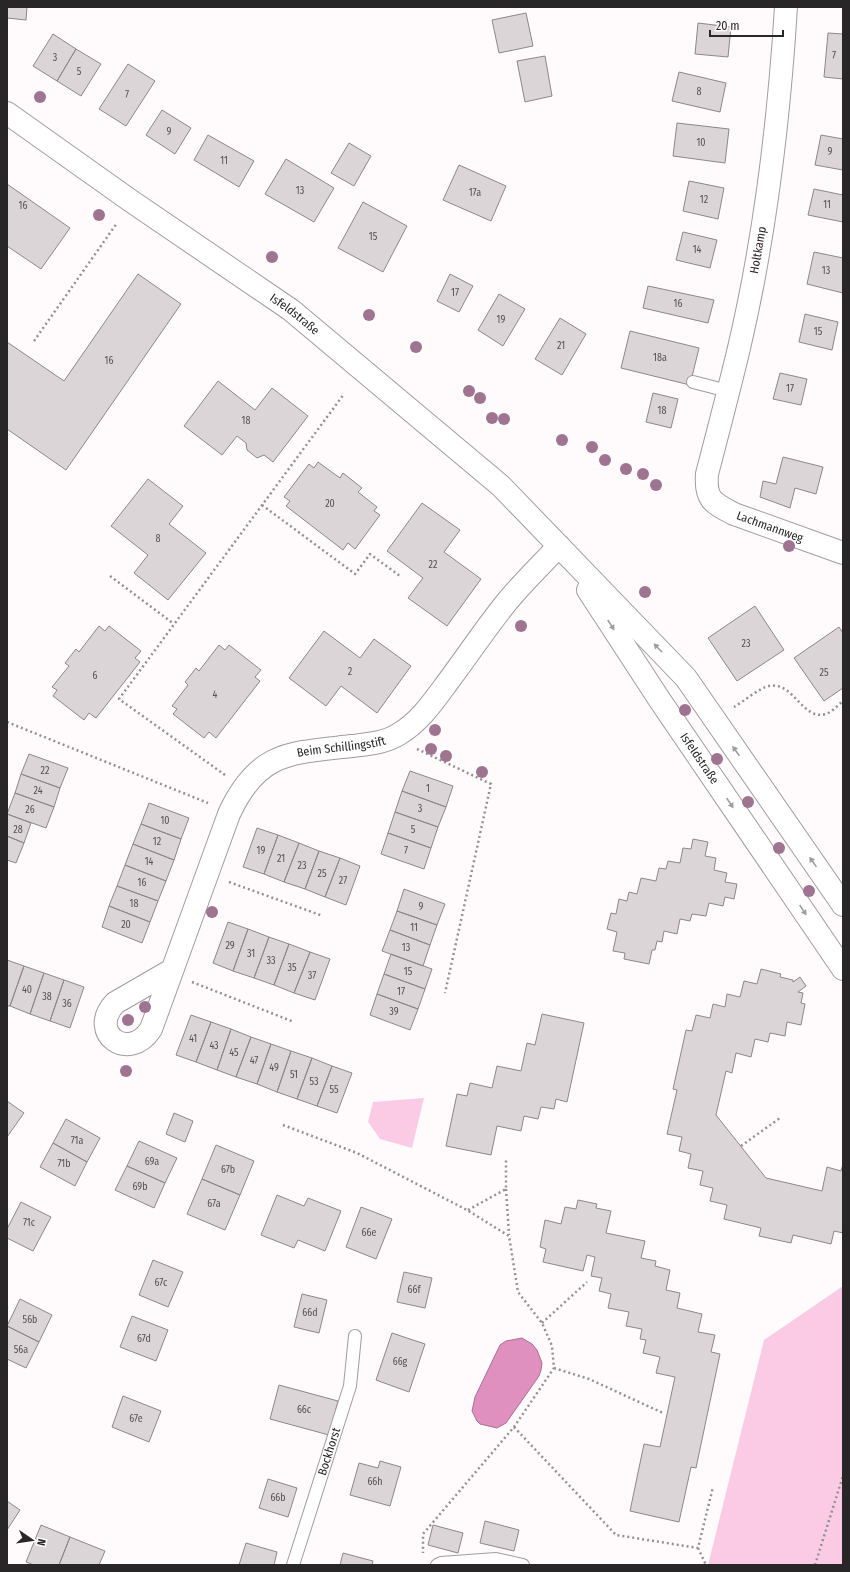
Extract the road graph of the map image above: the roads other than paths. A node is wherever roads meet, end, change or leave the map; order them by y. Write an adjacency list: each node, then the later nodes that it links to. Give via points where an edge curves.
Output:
1 (786, 7): 4 (main road, Holtkamp, via 777,120 767,190 753,282)
2 (7, 113): 6 (main road, Isfeldstraße, via 291,310 500,486)
3 (693, 382): 4 (lane)
4 (728, 390): 5 (main road, Holtkamp, via 707,474)
5 (706, 489): 7 (main road, Lachmannweg, via 710,498 734,514)
6 (559, 546): 8 (main road, Isfeldstraße, one-way to 6, via 686,678); 9 (main road, Isfeldstraße, one-way to 9, via 659,699); 10 (main road, Beim Schillingstift, via 502,607 416,722 398,735 383,741 306,751 279,758 255,773 244,784 229,814)
7 (843, 553)
8 (843, 905)
9 (843, 969)
10 (178, 974)
11 (355, 1336): 12 (lane, Bockhorst, via 350,1386)
12 (293, 1565)
13 (437, 1565): 14 (lane, via 496,1559)
14 (523, 1565)

